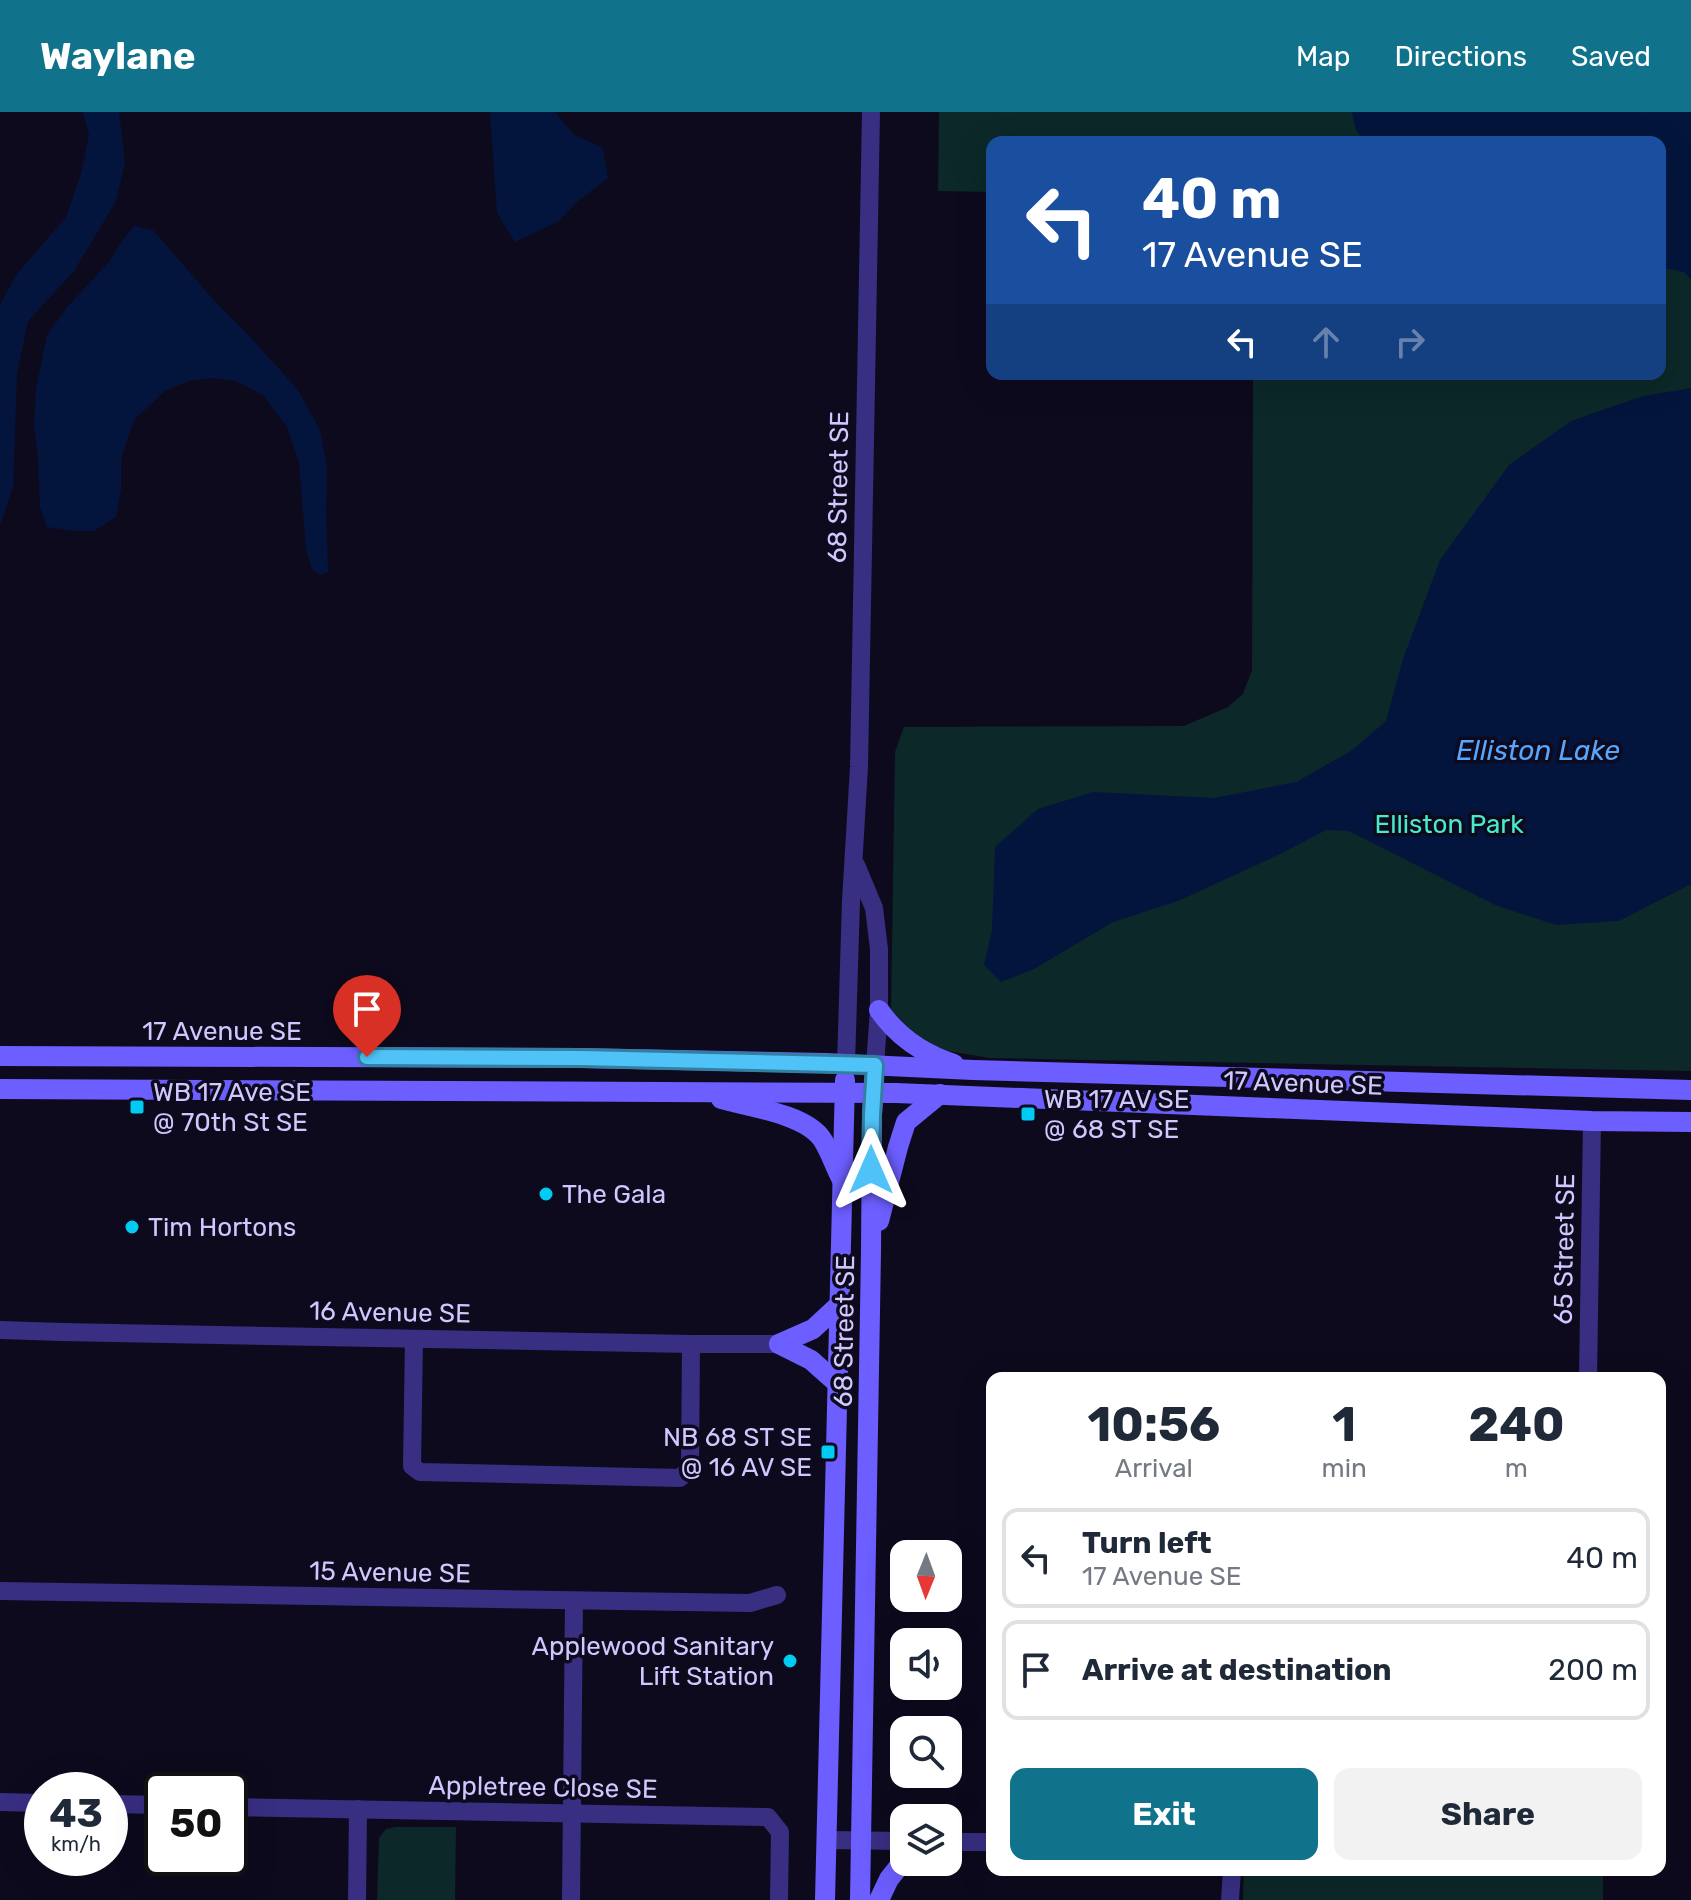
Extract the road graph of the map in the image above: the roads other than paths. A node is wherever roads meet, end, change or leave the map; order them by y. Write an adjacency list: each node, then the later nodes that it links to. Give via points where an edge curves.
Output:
1 (871, 112): 2 (street, 68 Street SE)
2 (855, 863): 3 (street, 68 Street SE, via 874,908); 5 (street, 68 Street SE)
3 (879, 1010): 6 (street, 68 Street SE); 7 (main road, via 915,1045)
4 (0, 1056): 5 (main road, 17 Avenue SE)
5 (846, 1064): 6 (main road, 17 Avenue SE); 12 (main road, 68 Street SE)
6 (875, 1065): 7 (main road, 17 Avenue SE); 13 (main road, 68 Street SE)
7 (973, 1070): 8 (main road, 17 Avenue SE)
8 (1592, 1088): 10 (main road, 17 Avenue SE); 15 (main road)
9 (0, 1089): 11 (main road, 17 Avenue SE)
10 (1691, 1090)
11 (690, 1091): 12 (main road, 17 Avenue SE); 17 (main road, via 793,1118 811,1128)
12 (845, 1093): 13 (main road, 17 Avenue SE); 17 (main road, 68 Street SE)
13 (874, 1093): 14 (main road, 17 Avenue SE); 18 (main road, 68 Street SE)
14 (940, 1094): 15 (main road, 17 Avenue SE); 18 (main road, via 906,1122)
15 (1592, 1121): 16 (main road, 17 Avenue SE); 24 (street, 65 Street SE)
16 (1691, 1122)
17 (843, 1183): 19 (main road, 68 Street SE)
18 (871, 1252): 35 (main road, 68 Street SE)
19 (840, 1304): 23 (main road, via 813,1329); 25 (main road, 68 Street SE)
20 (0, 1330): 21 (street, 16 Avenue SE)
21 (414, 1339): 22 (street, 16 Avenue SE); 22 (street, via 412,1466 420,1472 680,1478 690,1468)
22 (691, 1344): 23 (street, 16 Avenue SE)
23 (779, 1344): 25 (main road, via 811,1360)
24 (1588, 1372)
25 (838, 1384): 34 (main road, 68 Street SE)
26 (0, 1591): 28 (street, 15 Avenue SE)
27 (777, 1595): 28 (street, 15 Avenue SE, via 750,1603)
28 (574, 1602): 33 (street)
29 (0, 1802): 30 (street)
30 (24, 1803)
31 (248, 1807): 32 (street, Appletree Close SE)
32 (358, 1809): 33 (street, Appletree Close SE); 41 (street)
33 (573, 1813): 42 (street); 43 (street, Appletree Close SE, via 768,1817 780,1832)
34 (827, 1840): 35 (street); 44 (main road, 68 Street SE)
35 (862, 1840): 36 (street); 45 (main road, 68 Street SE)
36 (890, 1841)
37 (962, 1842): 38 (street)
38 (986, 1842)
39 (891, 1876): 46 (main road)
40 (1232, 1876): 47 (street)
41 (357, 1900)
42 (571, 1900)
43 (779, 1900)
44 (825, 1900)
45 (860, 1900)
46 (879, 1900)
47 (1230, 1900)

